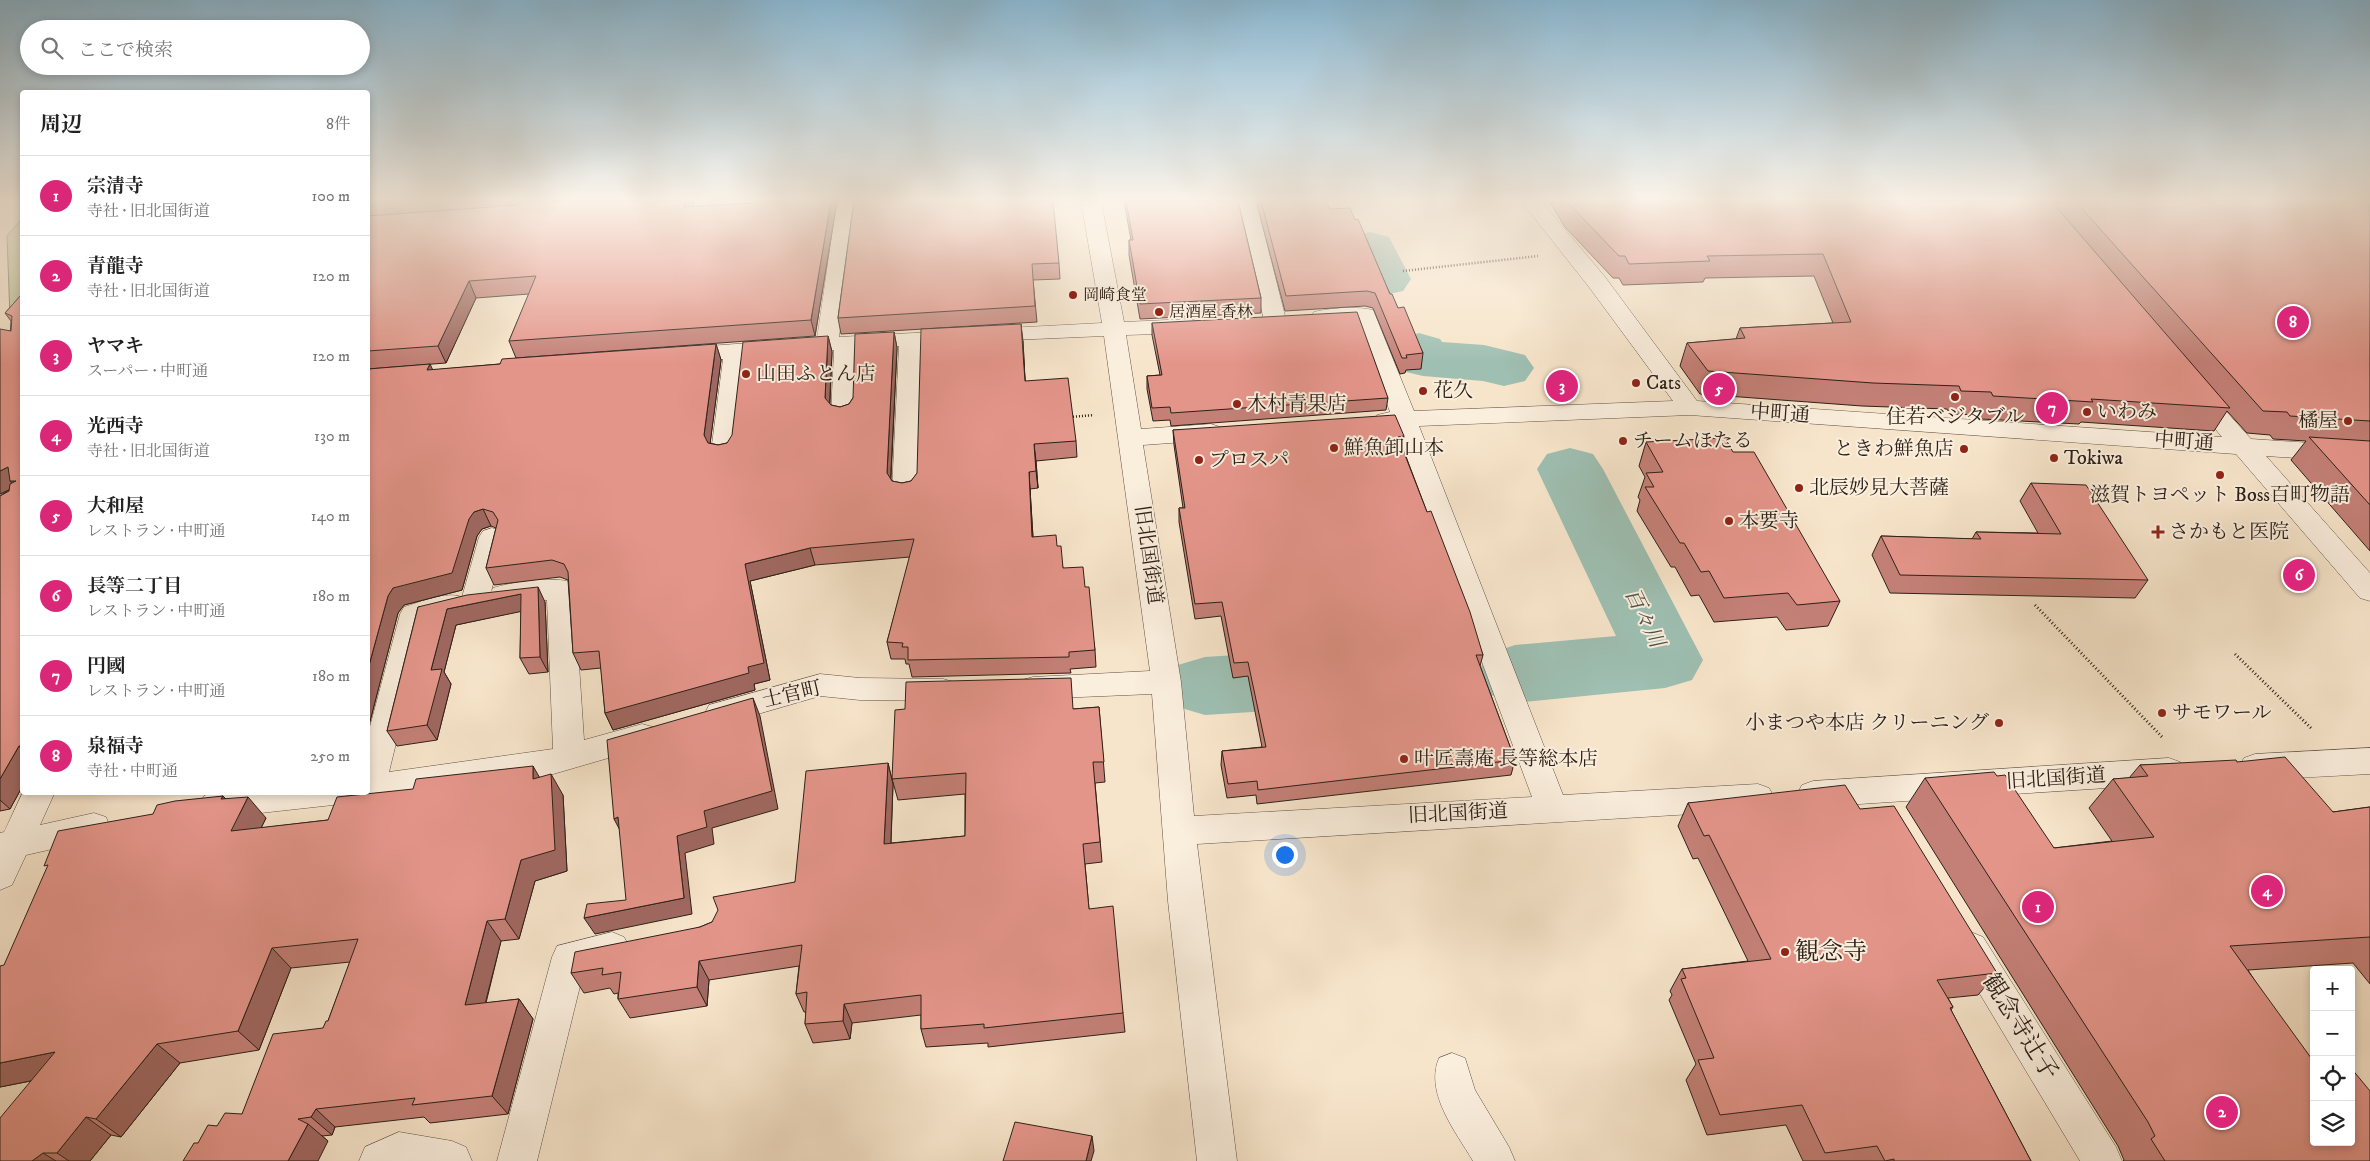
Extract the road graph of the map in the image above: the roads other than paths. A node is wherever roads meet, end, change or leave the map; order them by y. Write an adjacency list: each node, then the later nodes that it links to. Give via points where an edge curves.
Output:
1 (843, 255): 8 (street)
2 (1101, 255): 6 (street, 旧北国街道)
3 (1262, 255): 14 (street, via 1282,320 1365,315)
4 (1575, 255): 12 (street)
5 (1207, 324): 6 (street)
6 (1114, 328): 7 (street); 16 (street, 旧北国街道)
7 (911, 338): 8 (street); 21 (street)
8 (836, 343): 9 (street); 13 (street)
9 (735, 351): 10 (street); 19 (street)
10 (657, 356)
11 (2186, 379): 18 (street)
12 (1690, 408): 14 (street, 中町通); 18 (street, 中町通)
13 (842, 415)
14 (1403, 419): 15 (street, 中町通); 35 (street)
15 (1364, 422)
16 (1128, 425): 17 (street); 25 (street, 旧北国街道)
17 (1234, 430)
18 (2242, 446): 20 (street, 中町通); 23 (street)
19 (723, 452)
20 (2370, 455)
21 (904, 490)
22 (492, 537): 24 (street)
23 (2370, 591)
24 (475, 599): 28 (street, via 560,589); 30 (street, via 414,614)
25 (1166, 682): 26 (street); 39 (street, 旧北国街道)
26 (1004, 689)
27 (968, 690): 28 (street, 士官町, via 860,689 820,685)
28 (570, 757): 31 (street, 士官町, via 543,764)
29 (2358, 761): 32 (street, 旧北国街道)
30 (370, 780)
31 (370, 788)
32 (1875, 791): 35 (street, 旧北国街道); 38 (street)
33 (37, 795): 40 (street)
34 (307, 795): 36 (street)
35 (1552, 808): 39 (street, 旧北国街道)
36 (184, 809)
37 (119, 822): 40 (street)
38 (1896, 825)
39 (1180, 830): 48 (street, via 1185,901)
40 (7, 845): 41 (street)
41 (0, 875)
42 (1952, 917): 50 (street, 観念寺辻子)
43 (644, 942): 47 (street, via 570,957)
44 (1452, 1071): 49 (street, via 1457,1096)
45 (379, 1161): 46 (street, via 399,1152)
46 (452, 1161)
47 (517, 1161)
48 (1217, 1161)
49 (1495, 1161)
50 (2102, 1161)

